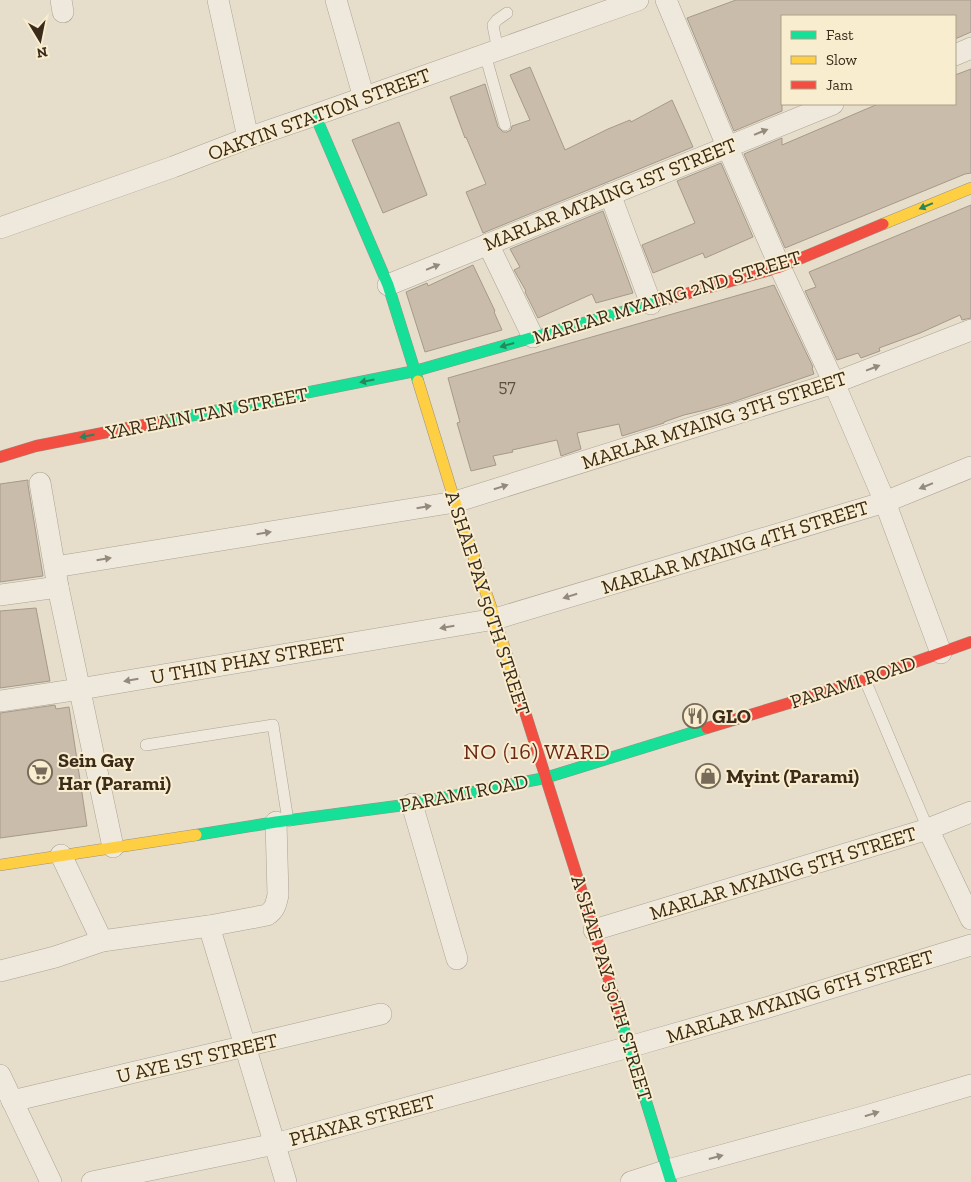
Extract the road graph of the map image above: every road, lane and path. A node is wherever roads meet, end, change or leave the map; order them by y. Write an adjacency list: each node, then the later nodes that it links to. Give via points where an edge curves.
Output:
1 (218, 0): 14 (street)
2 (336, 0): 10 (street)
3 (638, 0): 5 (street, OAKYIN STATION STREET)
4 (666, 0): 15 (street)
5 (588, 9): 8 (street, OAKYIN STATION STREET)
6 (507, 13): 8 (lane, via 493,25)
7 (971, 48): 9 (street)
8 (492, 52): 10 (street, OAKYIN STATION STREET); 13 (lane)
9 (956, 55)
10 (364, 98): 12 (street, OAKYIN STATION STREET)
11 (830, 105): 15 (street, MARLAR MYAING 1ST STREET, one-way to 11)
12 (315, 115): 14 (street, OAKYIN STATION STREET); 21 (street, A SHAE PAY 50TH STREET)
13 (505, 125)
14 (248, 138): 18 (street, OAKYIN STATION STREET)
15 (727, 146): 17 (street, MARLAR MYAING 1ST STREET); 20 (street)
16 (971, 188): 20 (street, MARLAR MYAING 2ND STREET, one-way to 20)
17 (610, 194): 19 (street, MARLAR MYAING 1ST STREET); 22 (street)
18 (0, 228)
19 (488, 244): 21 (street, MARLAR MYAING 1ST STREET, one-way to 19); 24 (street)
20 (780, 267): 22 (street, MARLAR MYAING 2ND STREET); 26 (street)
21 (388, 286): 25 (street, A SHAE PAY 50TH STREET)
22 (651, 304): 24 (street, MARLAR MYAING 2ND STREET)
23 (971, 330): 26 (street, MARLAR MYAING 3TH STREET, one-way to 23)
24 (533, 338): 25 (street, MARLAR MYAING 2ND STREET, one-way to 25)
25 (415, 372): 27 (street, YAR EAIN TAN STREET, one-way to 27, via 36,446); 30 (street, A SHAE PAY 50TH STREET)
26 (834, 383): 30 (street, MARLAR MYAING 3TH STREET, one-way to 26); 31 (street)
27 (0, 458)
28 (971, 468): 31 (street, MARLAR MYAING 4TH STREET, one-way to 31)
29 (40, 483): 32 (street)
30 (455, 502): 32 (street, MARLAR MYAING 3TH STREET, one-way to 30); 34 (street, A SHAE PAY 50TH STREET)
31 (885, 502): 34 (street, MARLAR MYAING 4TH STREET, one-way to 34); 36 (street)
32 (57, 577): 33 (street, MARLAR MYAING 3TH STREET); 38 (street)
33 (0, 596)
34 (495, 619): 38 (street, U THIN PHAY STREET, one-way to 38); 41 (street, A SHAE PAY 50TH STREET)
35 (971, 642): 36 (street, PARAMI ROAD)
36 (940, 653): 37 (street, PARAMI ROAD)
37 (865, 680): 41 (street, PARAMI ROAD); 45 (lane)
38 (80, 689): 39 (street, U THIN PHAY STREET); 46 (street)
39 (0, 701)
40 (146, 745): 44 (lane, via 273,724)
41 (545, 778): 42 (street, PARAMI ROAD); 51 (street, A SHAE PAY 50TH STREET)
42 (412, 804): 44 (street, PARAMI ROAD); 54 (street)
43 (971, 812): 45 (street, MARLAR MYAING 5TH STREET)
44 (282, 822): 46 (street, PARAMI ROAD); 50 (street, via 278,895 272,912)
45 (928, 829): 49 (street); 51 (street, MARLAR MYAING 5TH STREET)
46 (113, 847): 47 (street, PARAMI ROAD)
47 (61, 855): 48 (street, PARAMI ROAD); 52 (street)
48 (0, 865)
49 (971, 919)
50 (209, 926): 52 (street); 57 (street)
51 (594, 930): 58 (street, A SHAE PAY 50TH STREET)
52 (102, 941): 55 (street)
53 (971, 946): 58 (street, MARLAR MYAING 6TH STREET)
54 (457, 959)
55 (0, 971)
56 (381, 1014): 57 (street, U AYE 1ST STREET)
57 (245, 1047): 61 (street, U AYE 1ST STREET); 62 (street)
58 (629, 1047): 62 (street, PHAYAR STREET); 63 (street, A SHAE PAY 50TH STREET)
59 (0, 1075): 61 (street)
60 (971, 1085): 63 (street, one-way to 60)
61 (12, 1101): 64 (street)
62 (275, 1144): 65 (street, PHAYAR STREET); 66 (street)
63 (670, 1176): 67 (street)
64 (51, 1182)
65 (92, 1182)
66 (286, 1182)
67 (631, 1182)

